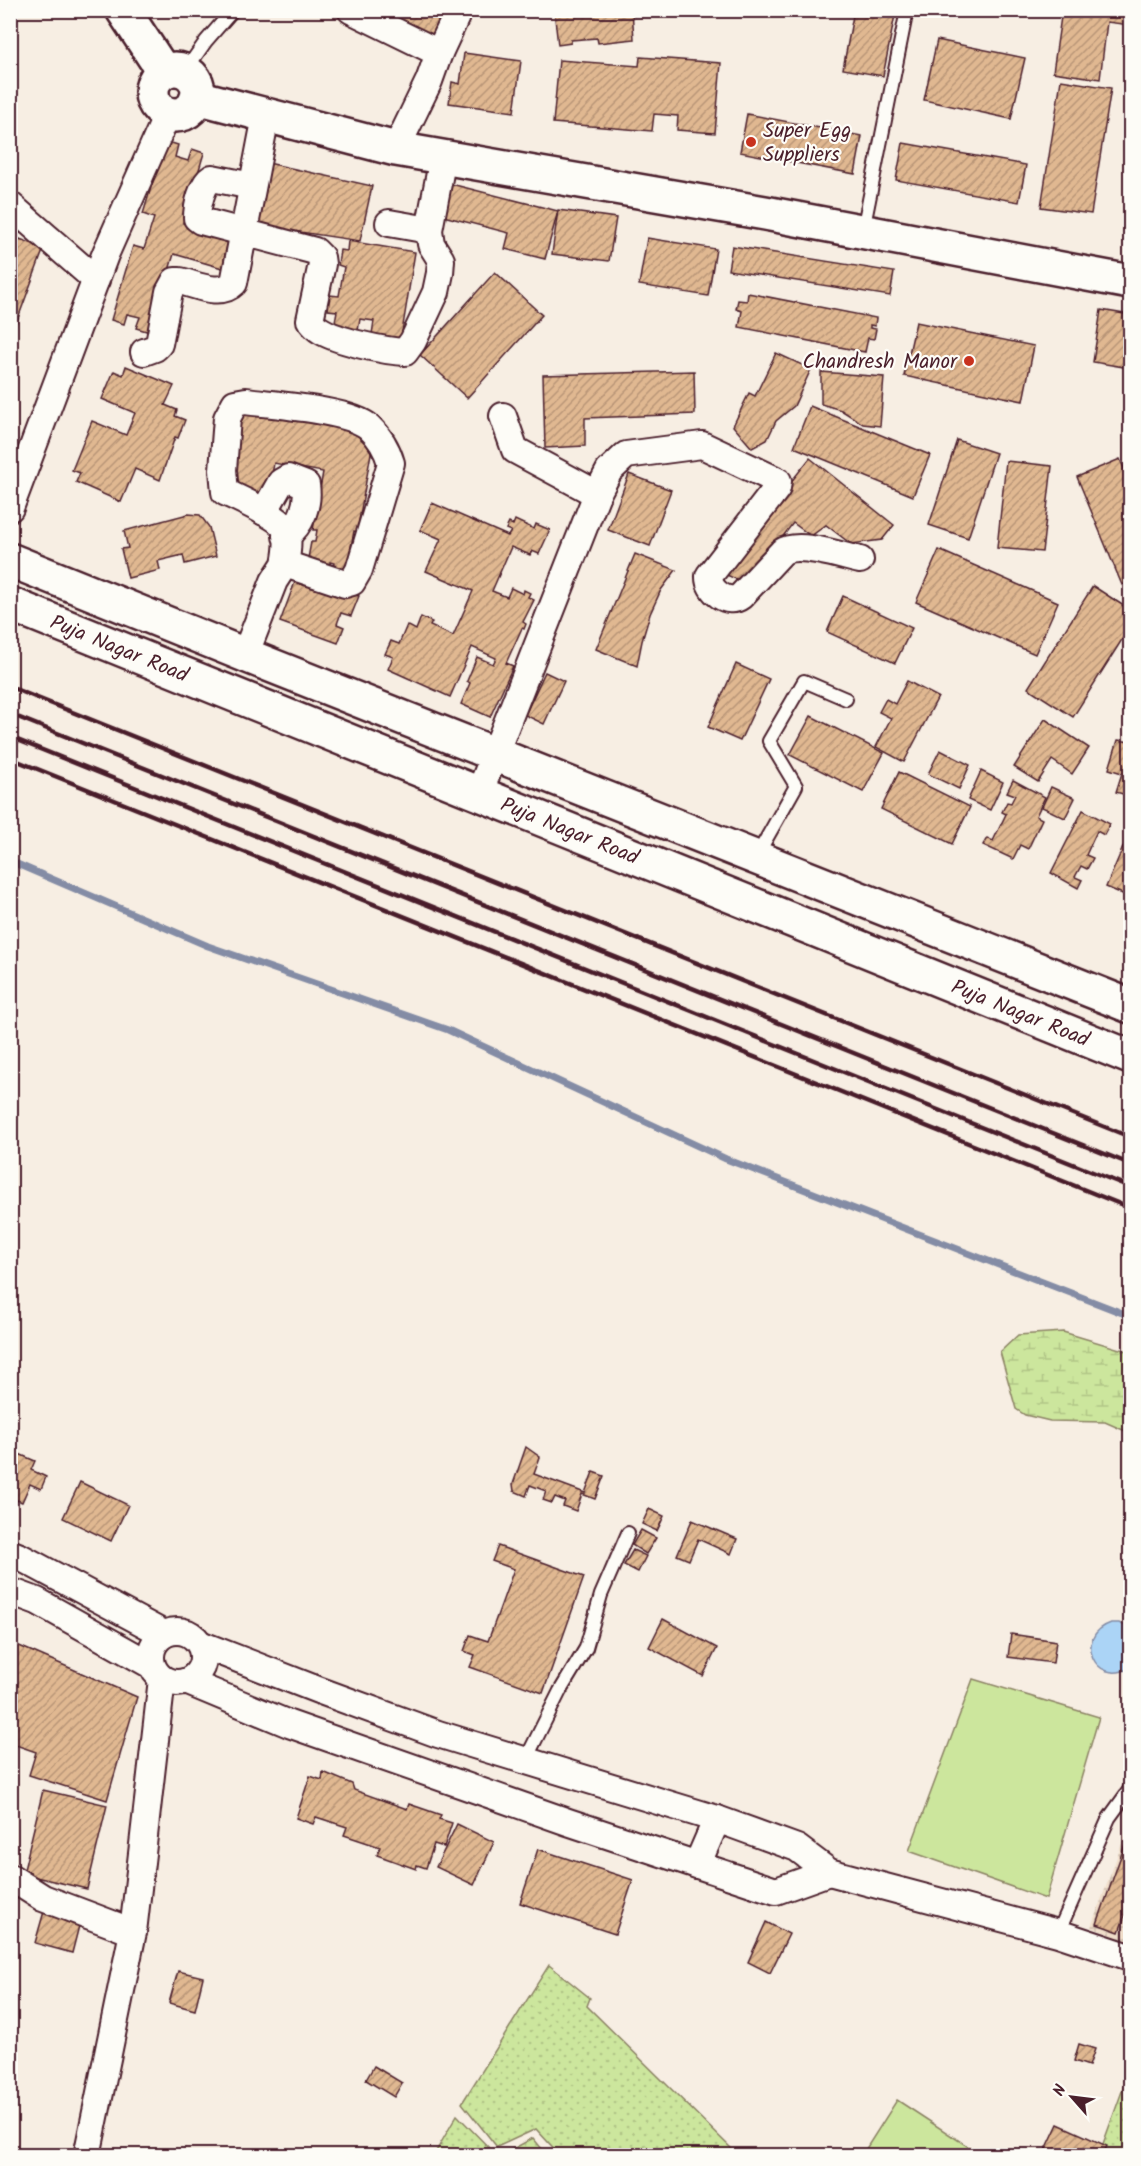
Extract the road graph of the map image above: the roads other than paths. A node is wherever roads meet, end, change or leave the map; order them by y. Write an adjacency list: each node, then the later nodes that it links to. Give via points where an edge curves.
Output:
1 (123, 10): 7 (street)
2 (233, 10): 7 (lane, via 206,41)
3 (351, 10): 6 (street)
4 (459, 10): 6 (street)
5 (907, 10): 16 (lane)
6 (439, 53): 10 (street)
7 (182, 80): 8 (street, via 189,110); 9 (street)
8 (168, 114): 18 (street)
9 (266, 116): 10 (street); 12 (street)
10 (396, 149): 11 (street)
11 (443, 157): 15 (street); 16 (street)
12 (252, 186): 17 (street); 17 (street, via 207,180 197,213 201,220)
13 (10, 206): 18 (street)
14 (389, 223): 15 (street)
15 (429, 230): 17 (street, via 431,244 441,260 440,273 436,292 405,352 340,338 318,329 310,320 321,257 315,251)
16 (863, 231): 19 (street)
17 (243, 233): 20 (street, via 234,283 221,291 175,281 169,292 159,344)
18 (96, 280): 23 (street)
19 (1131, 282)
20 (144, 352)
21 (503, 416): 22 (street, via 515,450)
22 (597, 494): 27 (street, via 609,471 626,455 702,445 779,483 709,576 712,590 737,600 788,548); 32 (street)
23 (10, 508)
24 (264, 512): 25 (street, via 279,520); 25 (street, via 281,482 288,478 306,485 308,498 303,514); 28 (street, via 225,492 223,485 227,418 235,403 246,401 346,416 368,426 388,452 391,463 352,582 345,584)
25 (286, 536): 28 (street)
26 (10, 560): 30 (street, Puja Nagar Road)
27 (860, 561)
28 (285, 564): 30 (street, via 274,581)
29 (10, 604): 33 (street, Puja Nagar Road)
30 (245, 655): 32 (street, Puja Nagar Road)
31 (846, 699): 34 (lane, via 804,681 769,741 796,786)
32 (495, 755): 33 (street); 34 (street, Puja Nagar Road)
33 (479, 794): 36 (street, Puja Nagar Road)
34 (756, 858): 35 (street, Puja Nagar Road)
35 (1131, 1006)
36 (1131, 1057)
37 (628, 1533): 45 (lane, via 601,1595 586,1648)
38 (10, 1553): 40 (street)
39 (10, 1591): 42 (street, via 37,1601)
40 (164, 1634): 41 (street, via 180,1631); 42 (street, via 150,1656)
41 (201, 1644): 43 (street, via 200,1670); 44 (street)
42 (157, 1672): 43 (street, via 170,1683); 52 (street)
43 (188, 1682): 46 (street, via 289,1724)
44 (438, 1734): 45 (street); 46 (street)
45 (525, 1761): 48 (street)
46 (423, 1771): 49 (street)
47 (1131, 1789): 53 (lane, via 1109,1818)
48 (717, 1820): 49 (street); 50 (street, via 797,1848)
49 (697, 1865): 50 (street, via 776,1891)
50 (829, 1872): 53 (street)
51 (10, 1877): 52 (street, via 43,1898)
52 (133, 1932): 55 (street)
53 (1058, 1933): 54 (street)
54 (1131, 1957)
55 (87, 2156)

